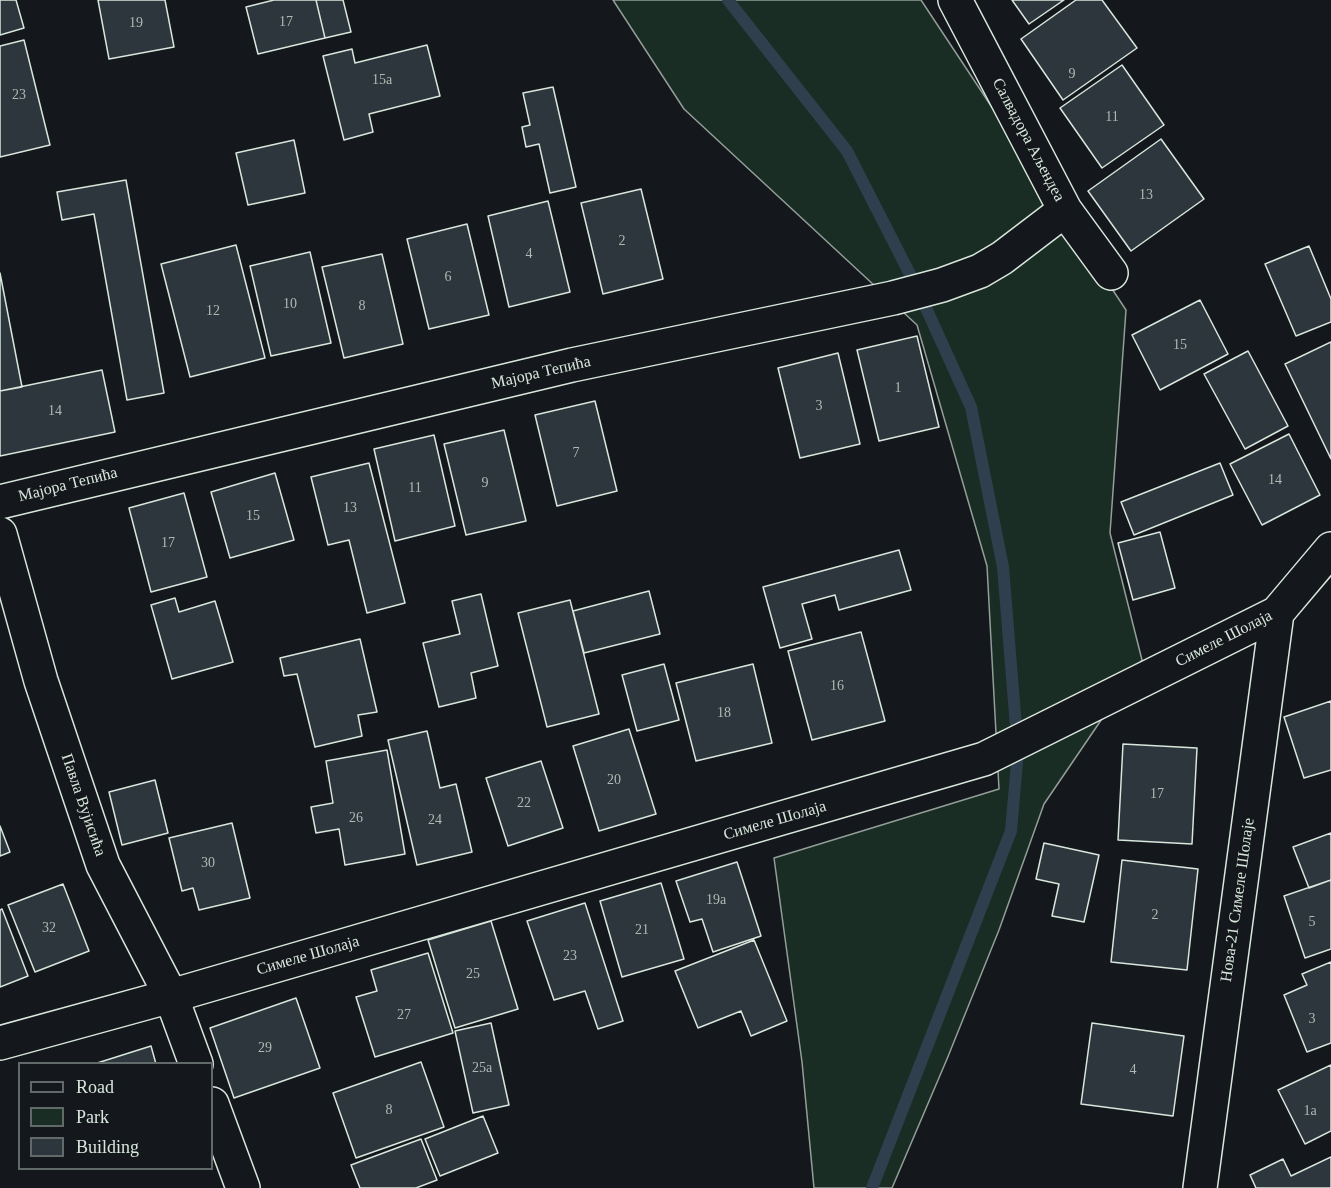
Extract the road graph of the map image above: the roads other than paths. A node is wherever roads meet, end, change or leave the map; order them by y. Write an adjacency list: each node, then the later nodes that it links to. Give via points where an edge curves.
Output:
1 (955, 0): 2 (street, Салвадора Аљендеа)
2 (1065, 210): 3 (street, Салвадора Аљендеа); 4 (street, Мајора Тепића, via 1002,258 942,285 572,365)
3 (1111, 273)
4 (0, 502)
5 (0, 534): 8 (street, Павла Вујисића, via 41,681 103,865)
6 (1331, 549): 7 (street, Симеле Шолаја)
7 (1277, 613): 8 (street, Симеле Шолаја, via 984,759); 13 (street, Нова-21 Симеле Шолаје)
8 (171, 996): 9 (street, Симеле Шолаја); 10 (street, Павла Вујисића)
9 (0, 1043)
10 (195, 1062)
11 (213, 1107): 12 (street)
12 (243, 1188)
13 (1200, 1188)

